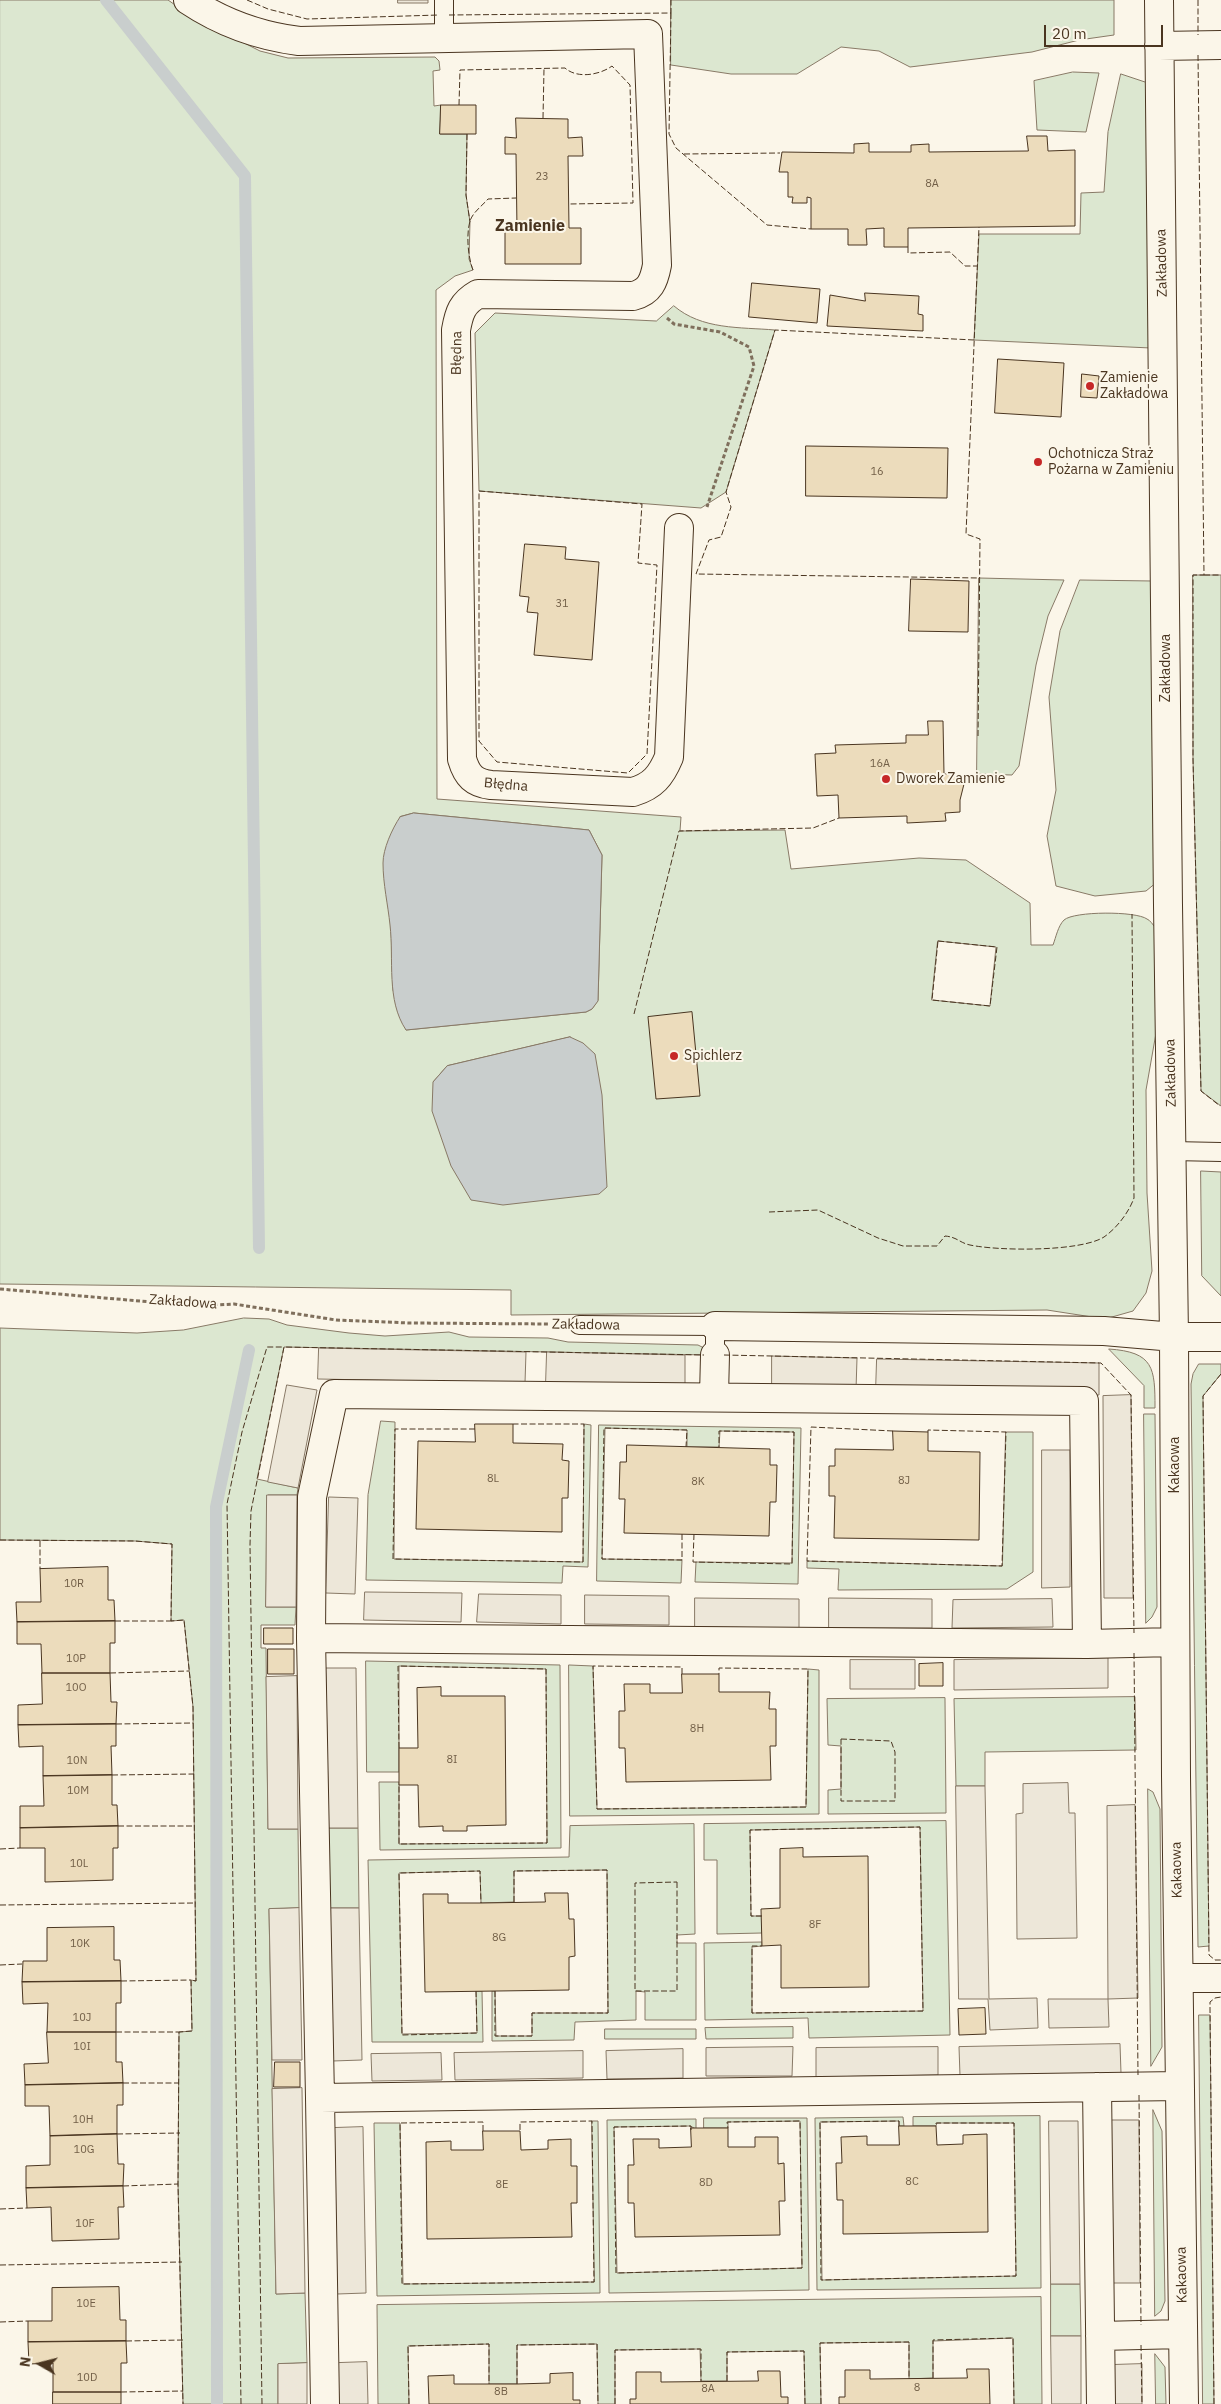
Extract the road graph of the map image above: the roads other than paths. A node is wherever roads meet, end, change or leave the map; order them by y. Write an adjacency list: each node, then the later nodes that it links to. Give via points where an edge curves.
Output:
1 (188, 0): 4 (street, via 242,28 269,37 298,41)
2 (444, 0): 4 (lane)
3 (1158, 0): 6 (street, Zakładowa)
4 (444, 39): 7 (street, Błędna, via 648,34 657,265 654,281 647,290 633,296 478,294 462,307 456,330 462,759 471,778 491,786 633,792 657,780 669,757)
5 (1221, 45): 6 (street)
6 (1159, 46): 8 (street, Zakładowa)
7 (679, 528)
8 (1172, 1151): 9 (lane); 12 (street, Zakładowa)
9 (1221, 1152)
10 (579, 1324): 11 (lane, Zakładowa)
11 (715, 1326): 12 (street, Zakładowa, via 1104,1331); 14 (lane)
12 (1174, 1337): 13 (street, Zakładowa); 17 (street, Kakaowa)
13 (1221, 1338)
14 (715, 1355): 15 (street)
15 (714, 1396): 16 (street, via 334,1394 312,1497); 18 (street, via 1084,1401)
16 (311, 1638): 18 (street); 23 (street)
17 (1175, 1642): 18 (street); 19 (street, Kakaowa)
18 (1087, 1644)
19 (1178, 1978): 20 (street); 21 (street, Kakaowa)
20 (1221, 1978)
21 (1179, 2086): 22 (street); 24 (street, Kakaowa)
22 (1097, 2087): 23 (street); 25 (street)
23 (320, 2098): 26 (street)
24 (1183, 2334): 25 (street); 28 (street, Kakaowa)
25 (1100, 2336): 27 (street)
26 (324, 2404)
27 (1101, 2404)
28 (1184, 2404)

